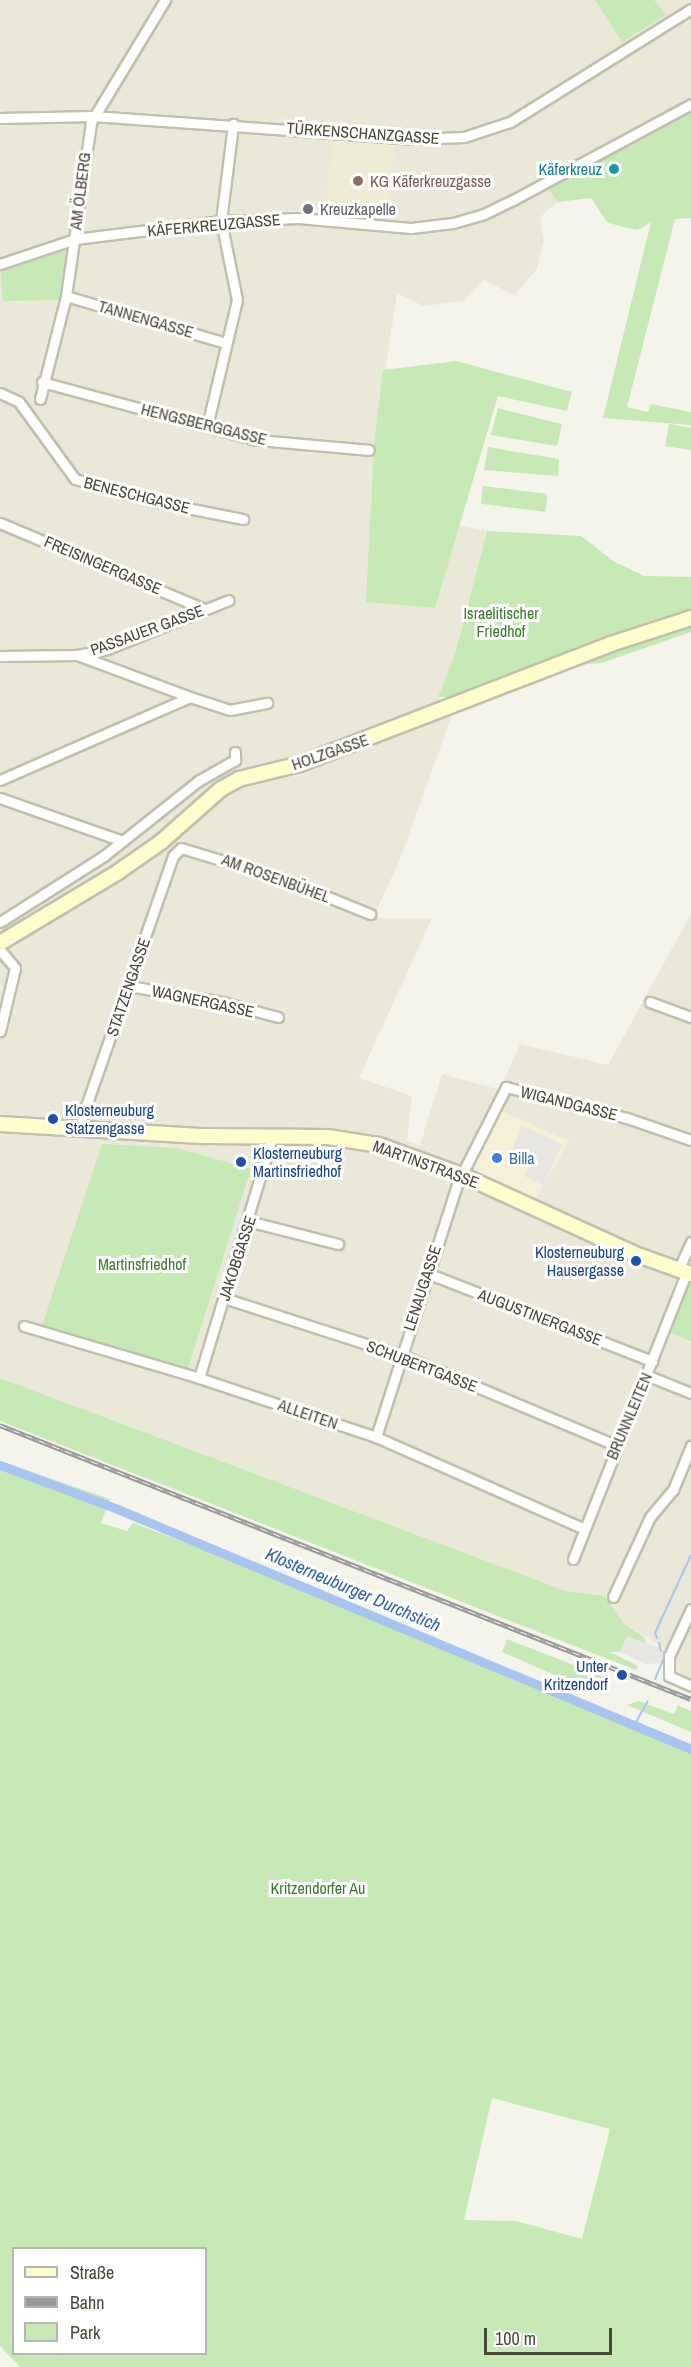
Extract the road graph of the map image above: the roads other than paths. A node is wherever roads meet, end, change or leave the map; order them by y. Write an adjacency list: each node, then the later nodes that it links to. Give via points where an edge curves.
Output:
1 (165, 0): 4 (street, AM ÖLBERG)
2 (691, 9): 6 (street, TÜRKENSCHANZGASSE, via 510,122 464,137 414,139)
3 (691, 104): 7 (street, KÄFERKREUZGASSE, via 522,196 453,223 411,228 298,219)
4 (93, 116): 5 (street, TÜRKENSCHANZGASSE); 6 (street, TÜRKENSCHANZGASSE); 8 (street, AM ÖLBERG, via 83,158)
5 (0, 118)
6 (233, 124): 7 (street)
7 (221, 221): 8 (street, KÄFERKREUZGASSE); 11 (street, via 237,300)
8 (75, 239): 9 (street, KÄFERKREUZGASSE); 10 (street, AM ÖLBERG)
9 (0, 264)
10 (66, 296): 11 (street, TANNENGASSE); 12 (street, AM ÖLBERG)
11 (226, 343): 15 (street)
12 (42, 382): 14 (street, AM ÖLBERG); 15 (street, HENGSBERGGASSE)
13 (0, 393): 17 (street, BENESCHGASSE, via 19,402 75,479 157,502)
14 (40, 399)
15 (207, 426): 16 (street, HENGSBERGGASSE, via 256,440)
16 (369, 450)
17 (243, 519)
18 (0, 523): 20 (street, FREISINGERGASSE)
19 (229, 600): 20 (street, PASSAUER GASSE)
20 (205, 609): 22 (street, PASSAUER GASSE, via 107,649)
21 (691, 618): 33 (street, HOLZGASSE, via 611,644 300,764 239,779 221,789 118,872)
22 (77, 655): 23 (street); 24 (street, PASSAUER GASSE)
23 (0, 656)
24 (190, 697): 25 (street, PASSAUER GASSE, via 230,710); 27 (street)
25 (267, 704)
26 (235, 752): 29 (street, via 235,759 198,781)
27 (0, 780)
28 (0, 798): 29 (street)
29 (123, 841): 32 (street)
30 (181, 848): 31 (street, AM ROSENBÜHEL, via 286,880); 35 (street, STATZENGASSE, via 173,856)
31 (370, 914)
32 (0, 922)
33 (0, 943)
34 (0, 950): 39 (street, via 15,968)
35 (129, 986): 37 (street, WAGNERGASSE, via 222,1002); 41 (street, STATZENGASSE)
36 (650, 1002): 38 (street)
37 (278, 1017)
38 (691, 1017)
39 (0, 1031)
40 (0, 1124): 41 (street, MARTINSTRASSE)
41 (78, 1129): 42 (street, MARTINSTRASSE)
42 (272, 1137): 44 (street, MARTINSTRASSE, via 328,1137 379,1145); 45 (street, JAKOBGASSE)
43 (691, 1140): 44 (street, WIGANDGASSE, via 627,1118 506,1087)
44 (462, 1175): 48 (street, MARTINSTRASSE); 49 (street, LENAUGASSE)
45 (248, 1221): 47 (street); 50 (street, JAKOBGASSE)
46 (691, 1242): 48 (street, BRUNNLEITEN)
47 (338, 1244)
48 (685, 1272): 53 (street, BRUNNLEITEN)
49 (427, 1273): 52 (street, LENAUGASSE); 53 (street, AUGUSTINERGASSE)
50 (224, 1298): 52 (street, SCHUBERTGASSE); 55 (street, JAKOBGASSE)
51 (24, 1326): 55 (street, ALLEITEN)
52 (401, 1355): 57 (street, LENAUGASSE); 58 (street, SCHUBERTGASSE)
53 (652, 1361): 54 (street, BRUNNLEITEN)
54 (646, 1375): 56 (street); 58 (street, BRUNNLEITEN)
55 (199, 1378): 57 (street, ALLEITEN)
56 (691, 1393)
57 (376, 1437): 60 (street, ALLEITEN)
58 (617, 1446): 60 (street, BRUNNLEITEN)
59 (691, 1446): 62 (street, via 674,1490 650,1517)
60 (582, 1528): 61 (street, BRUNNLEITEN)
61 (573, 1559)
62 (613, 1597)
63 (691, 1609): 64 (street, via 669,1656 669,1676)
64 (691, 1686)

